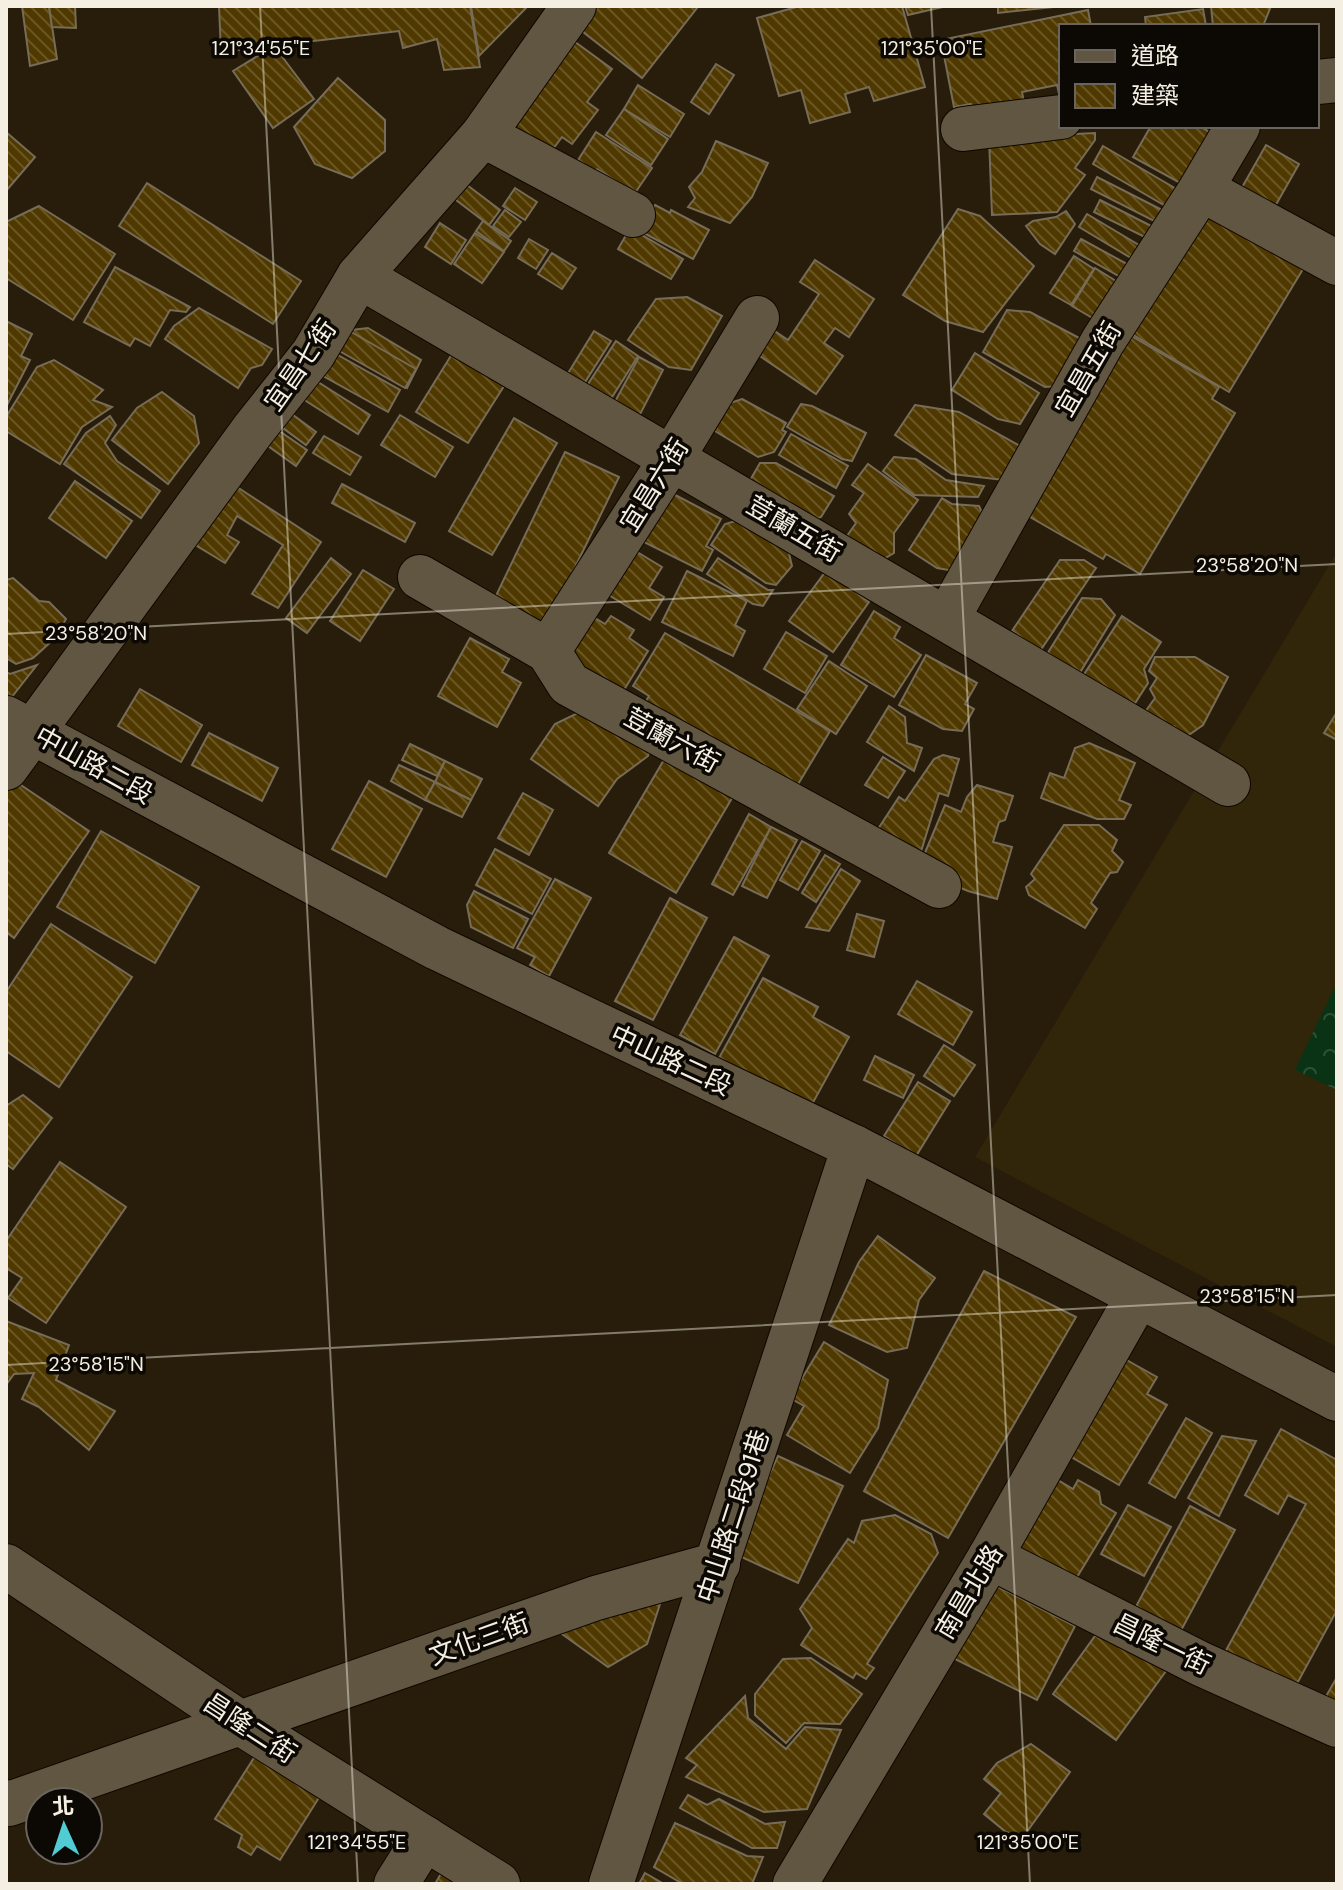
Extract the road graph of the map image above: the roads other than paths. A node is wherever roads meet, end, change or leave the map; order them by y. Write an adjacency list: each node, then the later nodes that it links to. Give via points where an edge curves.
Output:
1 (574, 6): 5 (street, 宜昌七街)
2 (1059, 117): 4 (street)
3 (1237, 128): 6 (street, 宜昌五街)
4 (963, 129)
5 (483, 135): 7 (street); 9 (street, 宜昌七街)
6 (1201, 189): 8 (street); 13 (street, 宜昌五街, via 1103,341)
7 (633, 215)
8 (1337, 263)
9 (359, 276): 11 (street, 荳蘭五街); 15 (street, 宜昌七街, via 313,354)
10 (757, 318): 11 (street, 宜昌六街)
11 (672, 458): 13 (street, 荳蘭五街); 14 (street, 宜昌六街)
12 (420, 577): 14 (street, 荳蘭六街)
13 (947, 619): 17 (street, 荳蘭五街)
14 (548, 651): 18 (street, 荳蘭六街, via 569,684)
15 (19, 724): 16 (street, 宜昌七街); 19 (street, 中山路二段, via 437,948)
16 (6, 768)
17 (1228, 784)
18 (939, 886)
19 (854, 1147): 20 (street, 中山路二段); 23 (street, 中山路二段91巷)
20 (1138, 1296): 21 (street, 中山路二段); 22 (street, 南昌北路)
21 (1337, 1399)
22 (990, 1557): 26 (street, 昌隆一街, via 1201,1664); 32 (street, 南昌北路)
23 (718, 1564): 25 (street, 文化三街, via 596,1598); 31 (street, 中山路二段91巷)
24 (6, 1566): 25 (street, 昌隆二街)
25 (242, 1724): 27 (street, 文化三街); 28 (street, 昌隆二街)
26 (1337, 1725)
27 (6, 1802)
28 (425, 1838): 29 (street); 30 (street, 昌隆二街)
29 (396, 1884)
30 (498, 1884)
31 (611, 1884)
32 (795, 1884)

